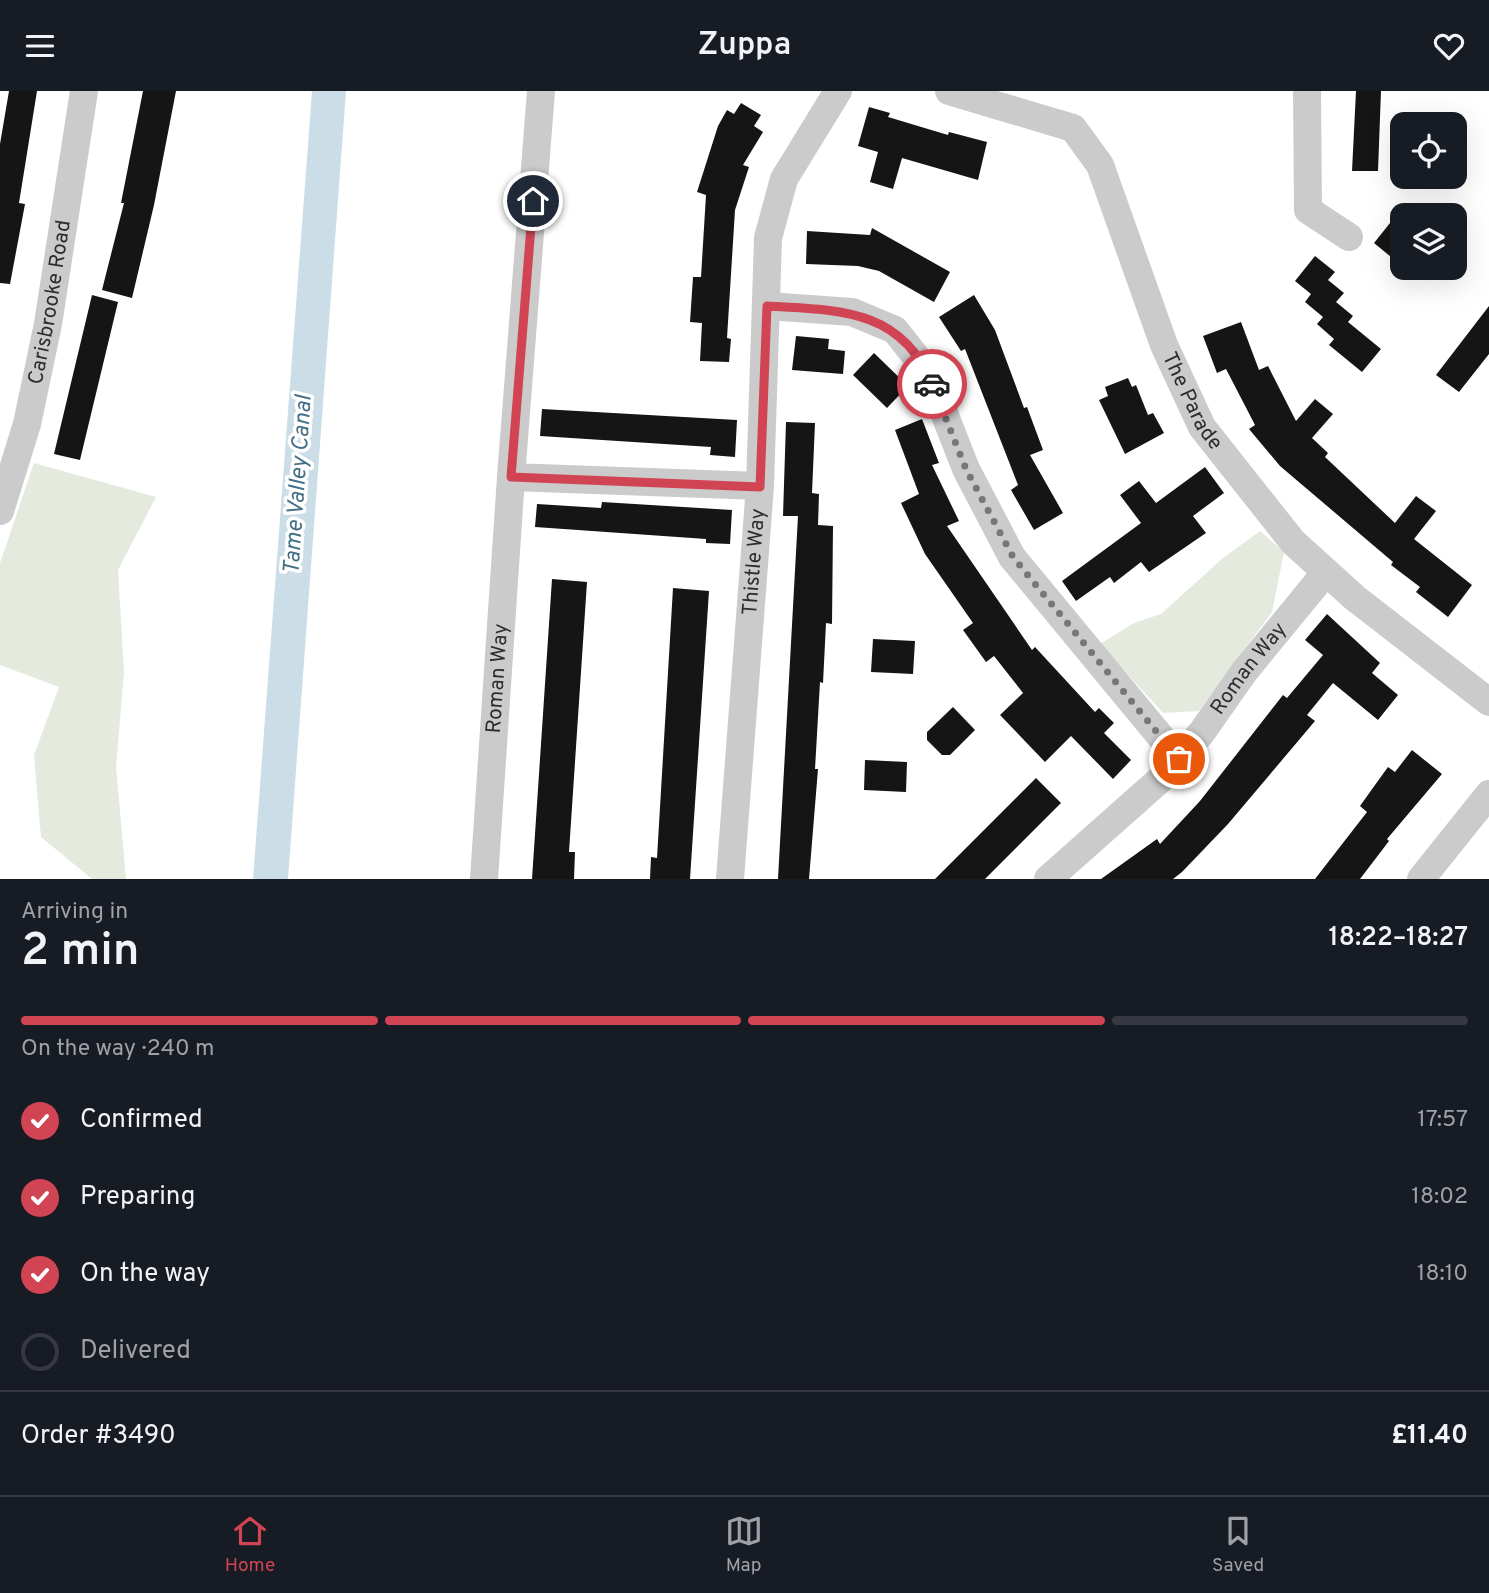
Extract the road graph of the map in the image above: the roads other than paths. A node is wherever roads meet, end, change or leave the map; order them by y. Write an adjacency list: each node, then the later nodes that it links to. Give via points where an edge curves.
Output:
1 (84, 91): 10 (street, Carisbrooke Road, via 48,324 27,424)
2 (541, 91): 8 (street, Roman Way)
3 (838, 91): 7 (street, Thistle Way, via 784,179 768,238)
4 (949, 91): 11 (street, The Parade, via 1073,128 1100,165 1164,345 1202,427 1293,542)
5 (1307, 91): 6 (street, via 1308,210)
6 (1349, 237)
7 (767, 306): 9 (street, Thistle Way); 13 (street, via 852,312 895,330 928,372 966,469 1013,557)
8 (511, 477): 9 (street); 15 (street, Roman Way)
9 (760, 487): 16 (street, Thistle Way)
10 (0, 511)
11 (1326, 572): 12 (street, The Parade); 13 (street, Roman Way)
12 (1489, 702)
13 (1179, 759): 17 (street, Roman Way)
14 (1489, 794): 18 (street)
15 (484, 879)
16 (730, 879)
17 (1048, 879)
18 (1422, 879)

